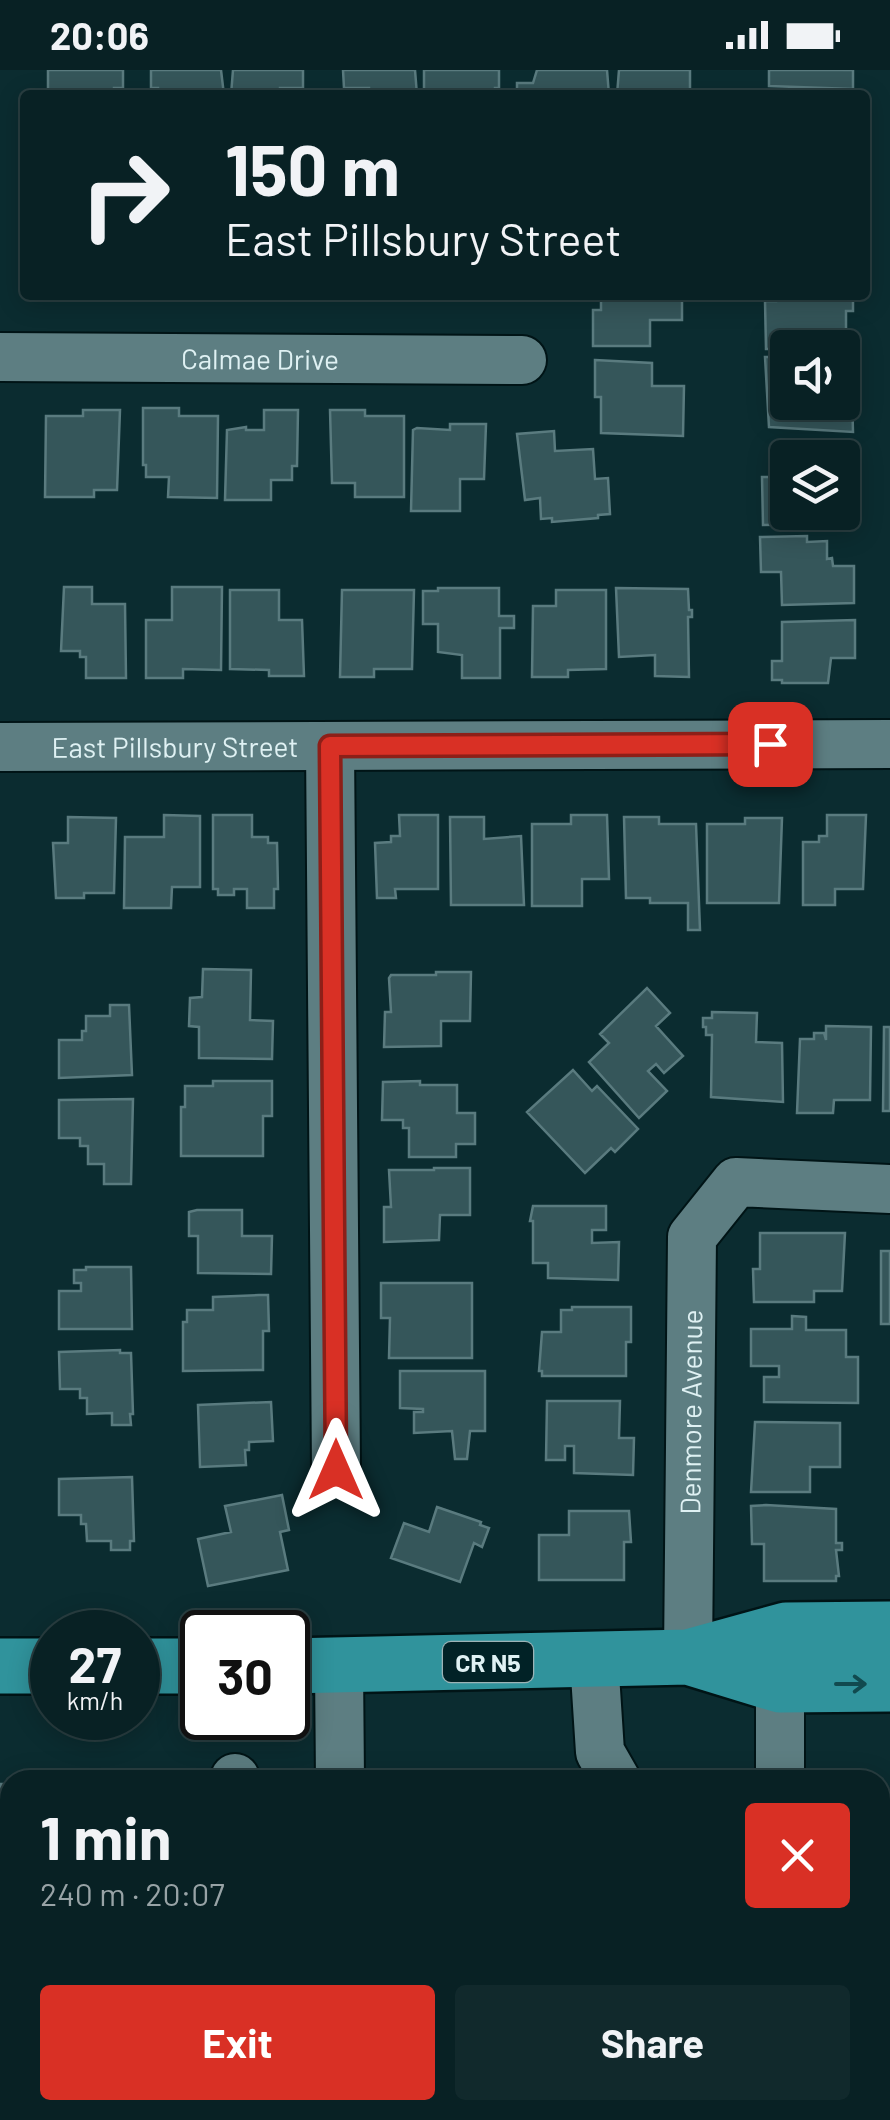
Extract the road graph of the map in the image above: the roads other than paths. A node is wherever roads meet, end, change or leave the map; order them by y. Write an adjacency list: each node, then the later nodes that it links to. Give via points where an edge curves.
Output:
1 (0, 357): 2 (street, Calmae Drive)
2 (522, 360)
3 (890, 744): 4 (street, East Pillsbury Street)
4 (330, 746): 5 (street, East Pillsbury Street); 7 (street)
5 (0, 747)
6 (890, 1189): 9 (street, Denmore Avenue, via 736,1182 692,1237)
7 (336, 1470)
8 (890, 1629): 9 (main road, CR N5, via 786,1630)
9 (688, 1657): 10 (main road, CR N5); 15 (main road, CR N5)
10 (594, 1659): 13 (main road, CR N5); 17 (street, via 600,1752)
11 (0, 1666): 12 (main road)
12 (30, 1666)
13 (313, 1666): 16 (street)
14 (890, 1684): 15 (main road, CR N5, one-way to 14)
15 (780, 1685): 18 (street)
16 (338, 1770)
17 (610, 1770)
18 (780, 1770)

